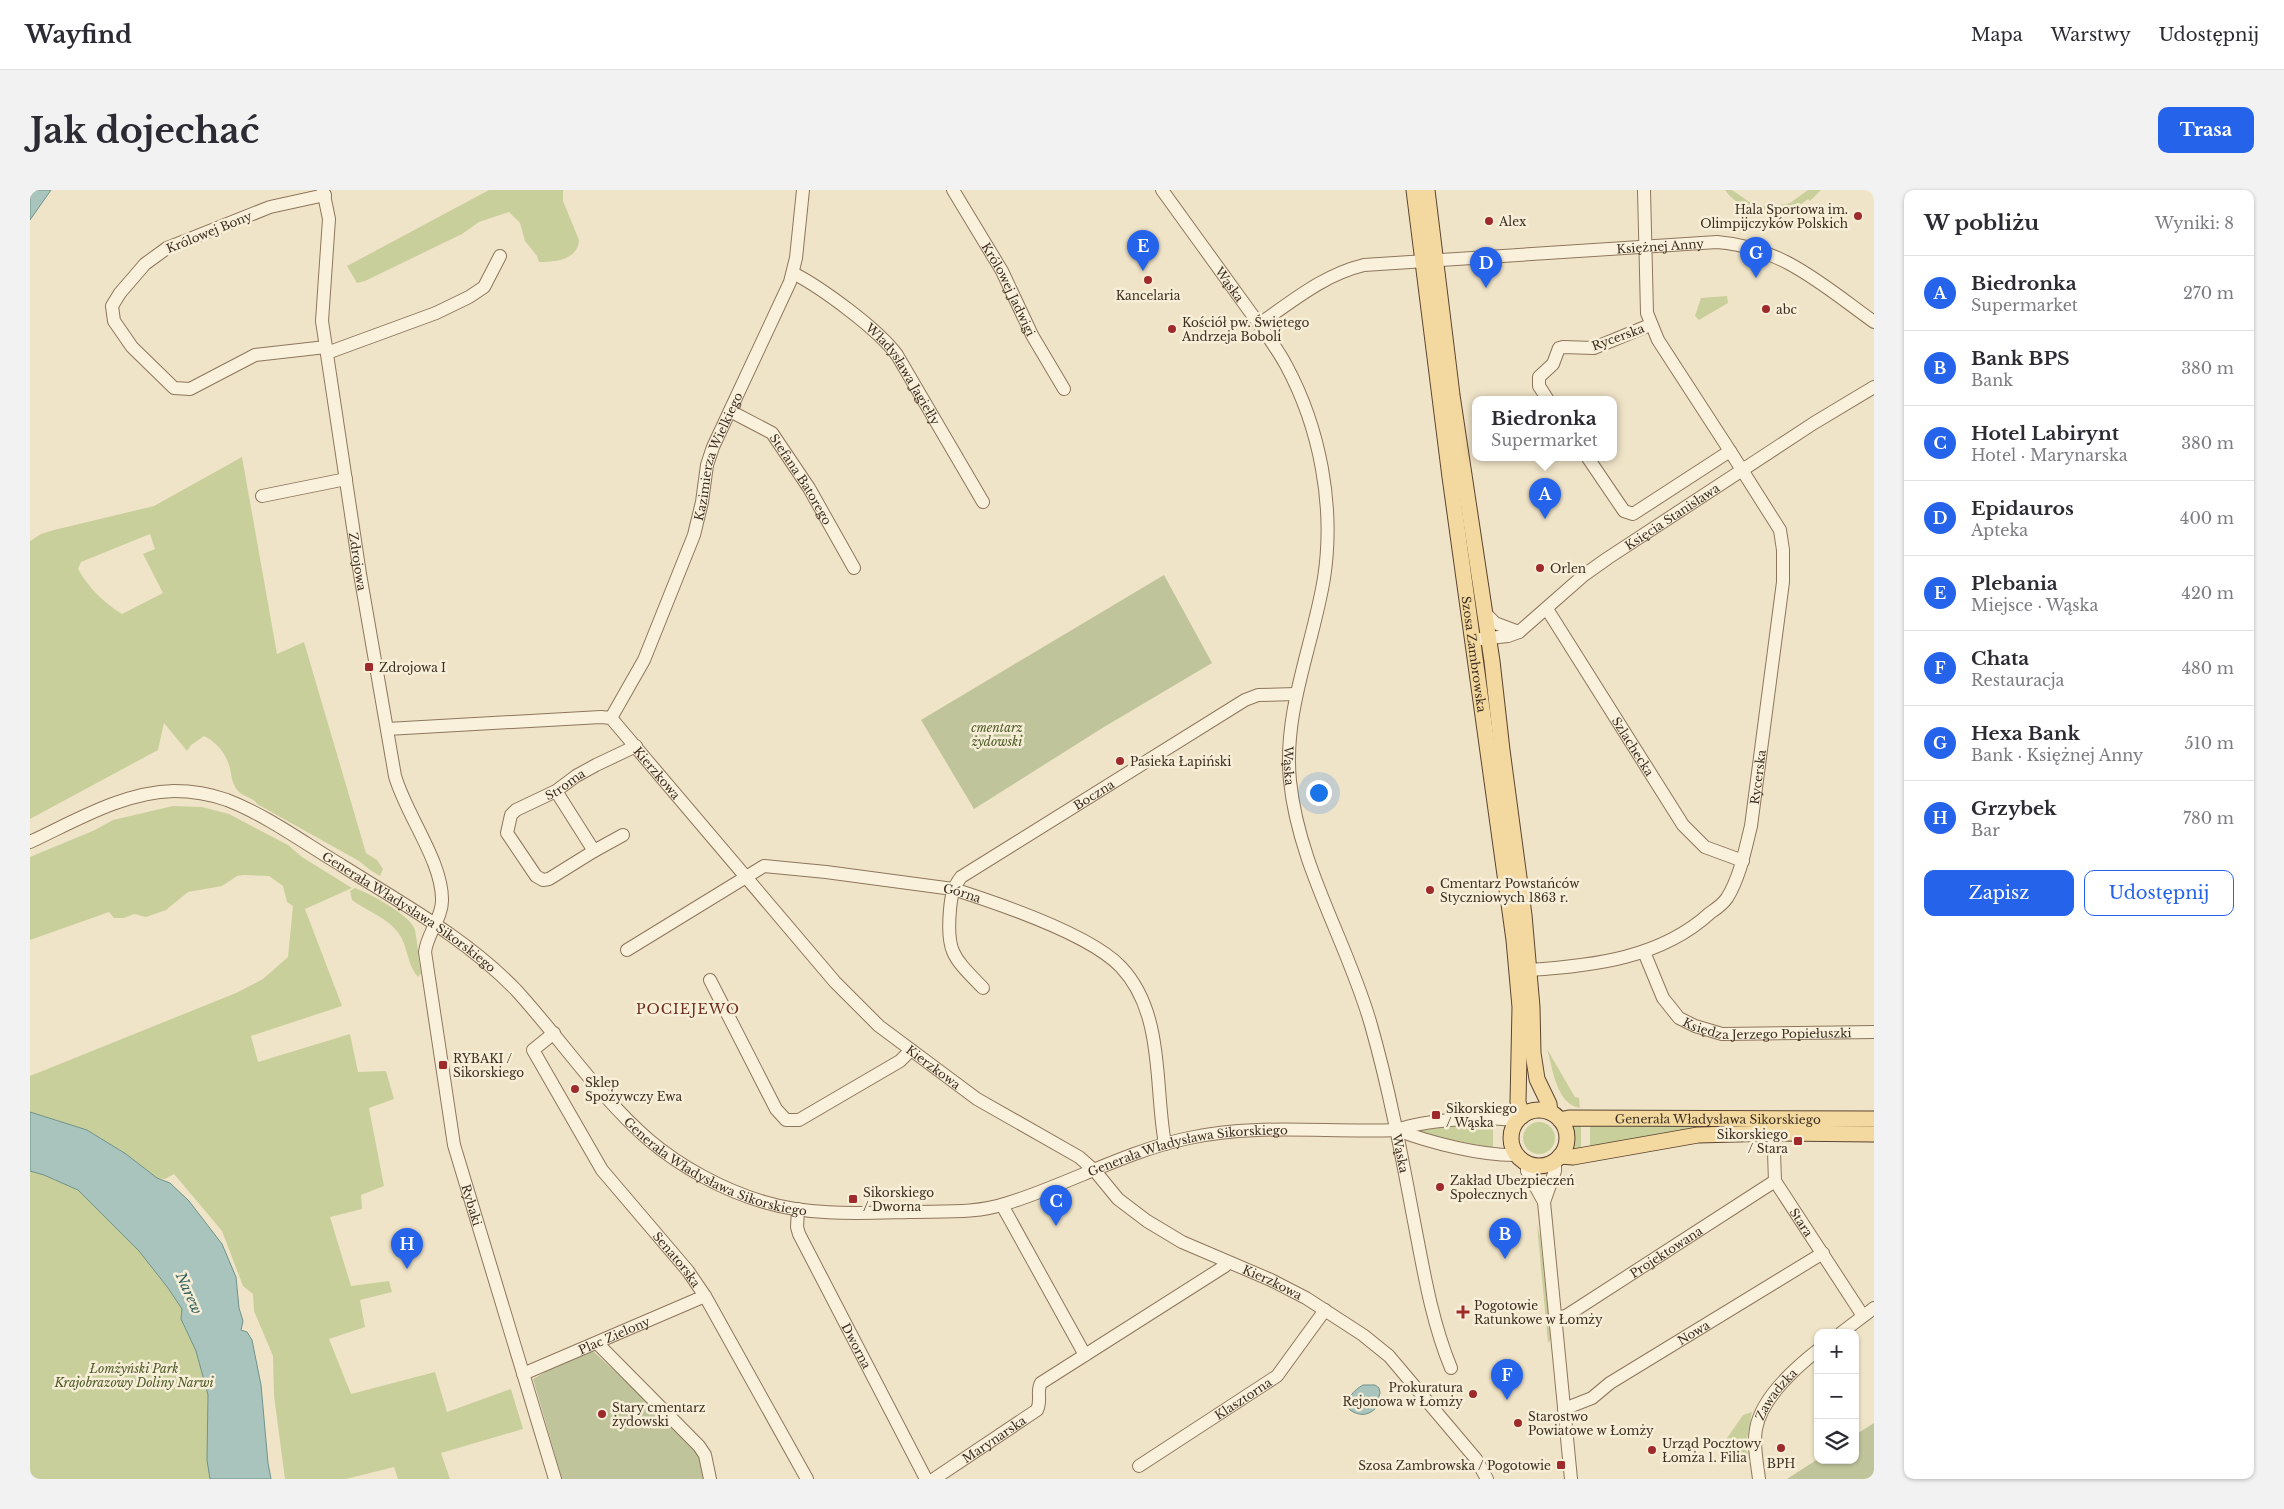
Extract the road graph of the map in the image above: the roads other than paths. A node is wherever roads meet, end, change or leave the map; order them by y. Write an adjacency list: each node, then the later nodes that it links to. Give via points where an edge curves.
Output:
1 (803, 190): 11 (street, Kazimierza Wielkiego)
2 (952, 190): 18 (street, Królowej Jadwigi, via 1002,270 1032,335)
3 (1162, 190): 13 (street, Wąska)
4 (1414, 190): 10 (main road, Szosa Zambrowska)
5 (1427, 190): 10 (main road, Szosa Zambrowska)
6 (1644, 190): 8 (street, Rycerska)
7 (324, 193): 15 (street, Zdrojowa, via 329,219 322,302); 17 (street, Królowej Bony, via 276,205 167,248 145,264 120,292 112,306 114,321 132,347)
8 (1644, 246): 10 (street, Księżnej Anny); 12 (street, Księżnej Anny, via 1717,242 1756,248 1796,266); 14 (street, Rycerska)
9 (500, 256): 15 (street, via 484,287 469,297 436,313)
10 (1429, 259): 13 (street, Księżnej Anny, via 1344,270 1320,281); 28 (main road, Szosa Zambrowska, via 1452,395)
11 (793, 273): 21 (street, Kazimierza Wielkiego); 27 (street, Władysława Jagiełły, via 886,341)
12 (1874, 322)
13 (1259, 324): 36 (street, Wąska, via 1284,361 1307,412 1318,450 1326,506 1328,545 1324,578)
14 (1650, 325): 19 (street, Rycerska, via 1594,348 1559,348 1553,364 1539,377 1539,386); 22 (street, Rycerska)
15 (326, 350): 17 (street, via 256,355 190,389); 25 (street, Zdrojowa)
16 (1874, 387): 24 (street, Księcia Stanisława)
17 (174, 388): 20 (street, Królowej Bony)
18 (1064, 389)
19 (1545, 396)
20 (186, 398)
21 (730, 411): 29 (street, Stefana Batorego, via 772,433 809,488); 37 (street, Kazimierza Wielkiego, via 707,465 691,544 644,660)
22 (1730, 451): 23 (street, via 1633,514 1624,511); 24 (street, Rycerska)
23 (1590, 461)
24 (1742, 469): 30 (street, Księcia Stanisława, via 1584,575); 44 (street, Rycerska, via 1780,530 1783,550 1782,582 1751,826)
25 (346, 479): 26 (street); 38 (street, Zdrojowa)
26 (262, 496)
27 (983, 502)
28 (1466, 531): 31 (main road, Szosa Zambrowska); 34 (main road, Szosa Zambrowska)
29 (854, 568)
30 (1547, 609): 32 (street, Księcia Stanisława); 44 (street, Szlachecka, via 1683,825 1705,846)
31 (1486, 614): 32 (street); 33 (main road, Szosa Zambrowska)
32 (1514, 634): 33 (street); 35 (street)
33 (1489, 639): 34 (street); 35 (main road, Szosa Zambrowska)
34 (1474, 640): 57 (main road, Szosa Zambrowska, via 1517,965)
35 (1492, 661): 50 (main road, Szosa Zambrowska)
36 (1296, 694): 46 (street, Boczna, via 1258,695 1245,700 966,873); 62 (street, Wąska, via 1288,751 1298,826 1368,1014)
37 (611, 718): 38 (street); 39 (street, Kierzkowa)
38 (387, 729): 47 (street, Zdrojowa, via 397,784 440,883 442,904)
39 (636, 746): 40 (street, Stroma, via 586,770); 45 (street, Kierzkowa)
40 (556, 791): 43 (street); 43 (street, Stroma, via 513,812 508,833 536,876 543,880)
41 (623, 835): 43 (street)
42 (30, 842): 47 (street, Generała Władysława Sikorskiego, via 98,810 136,797 179,791 210,795 268,821)
43 (594, 851)
44 (1743, 861): 49 (street, Rycerska, via 1727,899 1699,924)
45 (746, 876): 46 (street, Górna, via 772,866); 48 (street, Górna); 55 (street, Kierzkowa, via 857,1005)
46 (953, 889): 52 (street, via 949,944 959,962); 64 (street, Górna, via 1083,940 1107,954 1125,971 1139,994 1151,1029)
47 (434, 924): 54 (street, Generała Władysława Sikorskiego, via 498,973); 84 (street, Rybaki, via 426,942 426,963 452,1133)
48 (627, 950)
49 (1644, 952): 50 (street, Rycerska, via 1625,958); 53 (street, Księdza Jerzego Popiełuszki, via 1664,998 1679,1018 1694,1026 1722,1034)
50 (1529, 970): 56 (main road, Szosa Zambrowska)
51 (710, 980): 55 (street, via 776,1109 786,1120 799,1120 900,1061)
52 (984, 988)
53 (1874, 1032)
54 (554, 1034): 71 (street, Generała Władysława Sikorskiego, via 631,1123 673,1158 735,1191 762,1202); 74 (street, Senatorska, via 533,1050 602,1170 688,1271)
55 (911, 1050): 67 (street, Kierzkowa, via 977,1099 1060,1144)
56 (1537, 1079): 57 (main road); 58 (main road, Szosa Zambrowska)
57 (1519, 1081): 59 (main road, Szosa Zambrowska)
58 (1557, 1113): 59 (main road, via 1532,1111); 61 (main road, Generała Władysława Sikorskiego); 66 (main road, via 1567,1138)
59 (1515, 1114): 62 (street, Generała Władysława Sikorskiego, via 1413,1124); 65 (main road, via 1512,1138)
60 (1874, 1118): 61 (main road, Generała Władysława Sikorskiego)
61 (1773, 1126): 63 (main road, Generała Władysława Sikorskiego); 66 (main road, Generała Władysława Sikorskiego, via 1698,1135); 68 (street, Stara)
62 (1397, 1130): 64 (street, Generała Władysława Sikorskiego, via 1225,1132); 65 (street, Generała Władysława Sikorskiego, via 1421,1139); 83 (street, Wąska, via 1432,1306)
63 (1874, 1134)
64 (1165, 1144): 67 (street, Generała Władysława Sikorskiego)
65 (1520, 1161): 66 (main road, via 1541,1165); 69 (street)
66 (1561, 1161): 69 (street)
67 (1095, 1170): 70 (street, Generała Władysława Sikorskiego); 73 (street, Kierzkowa, via 1118,1199 1136,1213 1182,1242)
68 (1776, 1181): 72 (street, Stara); 78 (street, Projektowana, via 1566,1316)
69 (1544, 1202): 78 (street)
70 (1002, 1206): 71 (street, Generała Władysława Sikorskiego, via 958,1212 875,1213); 82 (street)
71 (798, 1209): 90 (street, Dworna, via 799,1234)
72 (1823, 1253): 77 (street, Stara); 85 (street, Nowa, via 1610,1382 1592,1398)
73 (1228, 1262): 76 (street, Kierzkowa, via 1271,1280); 82 (street, Marynarska)
74 (704, 1296): 80 (street, Plac Zielony); 89 (street, Senatorska)
75 (1874, 1308): 77 (street)
76 (1325, 1310): 86 (street, Klasztorna, via 1277,1376); 92 (street, Kierzkowa, via 1389,1356 1476,1459)
77 (1863, 1316): 79 (street)
78 (1555, 1318): 85 (street)
79 (1846, 1329)
80 (597, 1343): 84 (street, Plac Zielony); 88 (street, via 699,1446 705,1455)
81 (1814, 1354): 94 (street, Zawadzka, via 1783,1382 1760,1416 1755,1436)
82 (1085, 1355): 91 (street, Marynarska, via 1041,1383 1038,1390 1040,1402 1034,1413)
83 (1451, 1368)
84 (523, 1374): 87 (street, Rybaki)
85 (1564, 1409): 93 (street)
86 (1140, 1466)
87 (555, 1479)
88 (710, 1479)
89 (807, 1479)
90 (926, 1479)
91 (934, 1479)
92 (1487, 1479)
93 (1571, 1479)
94 (1759, 1479)

